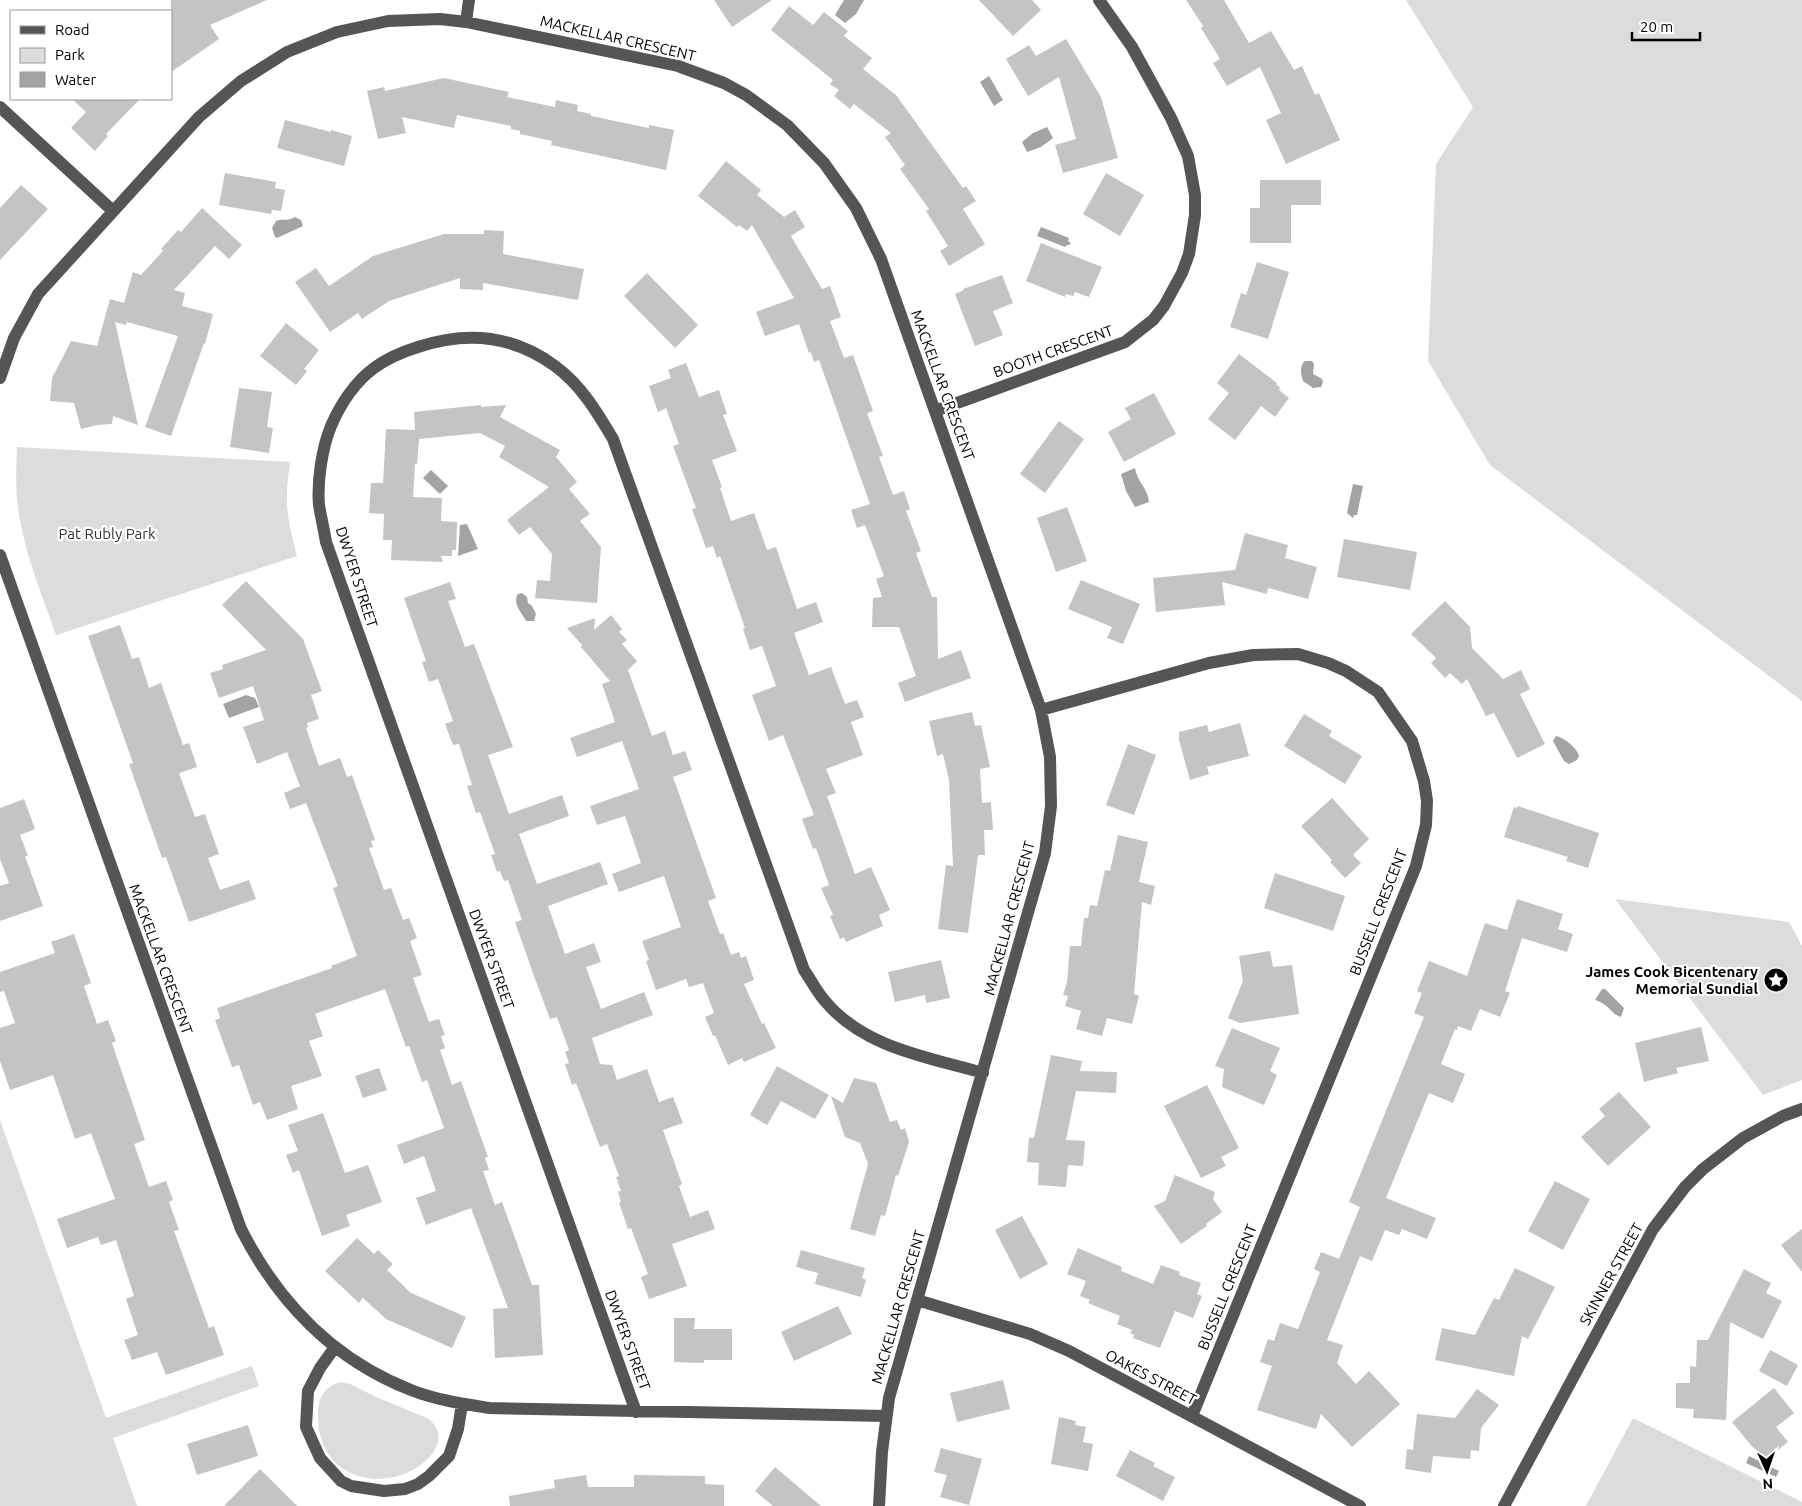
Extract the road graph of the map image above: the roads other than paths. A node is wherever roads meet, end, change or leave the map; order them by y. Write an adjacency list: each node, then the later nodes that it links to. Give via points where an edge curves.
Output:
1 (469, 0): 3 (street)
2 (1099, 0): 7 (street, BOOTH CRESCENT, via 1132,47 1188,156 1195,216 1189,254 1182,273 1153,320 1125,342)
3 (466, 22): 5 (street, MACKELLAR CRESCENT, via 440,19 388,21 337,32 287,52 242,81 199,117); 7 (street, MACKELLAR CRESCENT, via 678,66 730,86 787,125 824,164 856,208 881,259)
4 (0, 107): 5 (street)
5 (113, 211): 6 (street, MACKELLAR CRESCENT, via 38,294 14,338)
6 (0, 378)
7 (935, 410): 9 (street, MACKELLAR CRESCENT)
8 (0, 555): 13 (street, MACKELLAR CRESCENT, via 241,1229 282,1296)
9 (1041, 710): 10 (street, MACKELLAR CRESCENT, via 1050,757 1051,806 1045,853); 17 (street, BUSSELL CRESCENT, via 1209,663 1253,655 1298,654 1346,671 1378,692 1412,741 1424,781 1426,825 1416,866)
10 (983, 1073): 12 (street, MACKELLAR CRESCENT); 15 (street, DWYER STREET, via 867,1036 826,1002 804,970 613,439 593,404 559,369 544,359 521,346 487,338 469,336 435,341 402,352 373,369 349,394 331,426 321,464 319,503 326,542)
11 (1802, 1109): 20 (street, SKINNER STREET, via 1743,1138 1703,1169 1653,1229)
12 (917, 1300): 16 (street, MACKELLAR CRESCENT); 17 (street, OAKES STREET, via 1030,1334)
13 (335, 1348): 14 (street, MACKELLAR CRESCENT, via 380,1377 413,1391); 14 (street, via 308,1391 306,1427 320,1458 341,1481 351,1486 384,1491 405,1489 430,1476 448,1456 458,1429)
14 (462, 1404): 15 (street, MACKELLAR CRESCENT, via 489,1408)
15 (636, 1412): 16 (street, MACKELLAR CRESCENT)
16 (886, 1416): 18 (street, MACKELLAR CRESCENT)
17 (1192, 1416): 19 (street, OAKES STREET)
18 (879, 1506)
19 (1360, 1506)
20 (1504, 1506)

